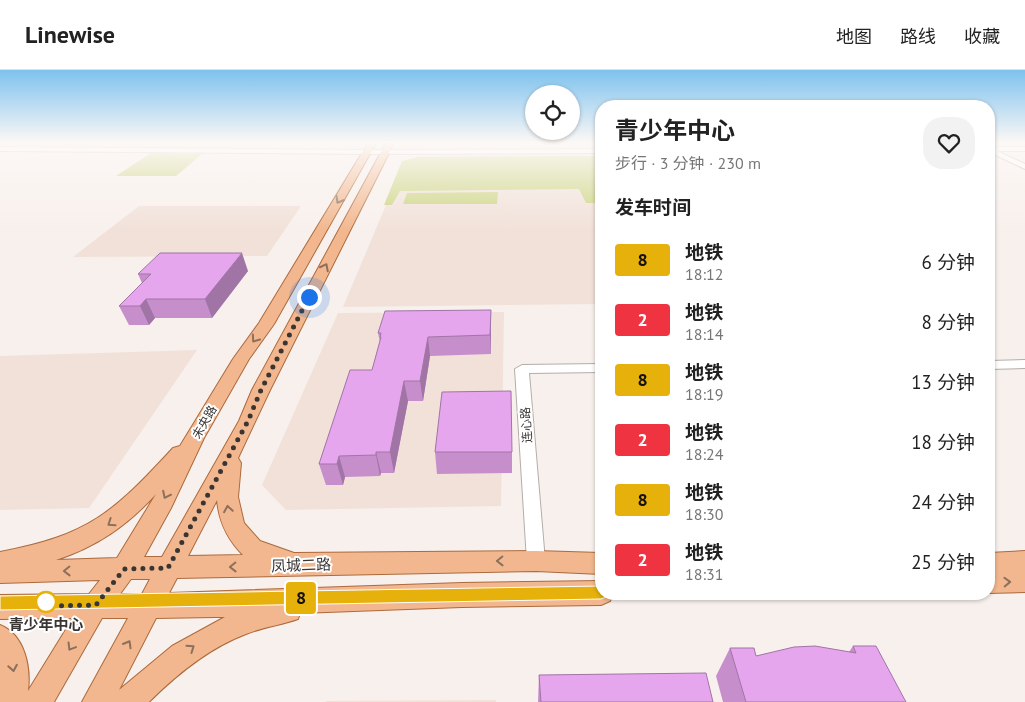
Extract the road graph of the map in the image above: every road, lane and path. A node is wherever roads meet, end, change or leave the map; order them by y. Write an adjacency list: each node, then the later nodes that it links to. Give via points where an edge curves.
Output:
1 (362, 172): 6 (main road, 未央路, one-way to 6)
2 (366, 172): 7 (main road, one-way to 2)
3 (1025, 364): 4 (street)
4 (995, 365)
5 (595, 368): 8 (street, 连心路, via 522,369)
6 (194, 438): 10 (main road, one-way to 10, via 130,508 107,526 51,551); 15 (main road, 未央路, one-way to 15, via 160,508)
7 (233, 450): 11 (main road, one-way to 7, via 274,558 249,545 239,534 227,511 227,480); 14 (main road)
8 (536, 560): 11 (main road, 凤城二路, one-way to 11); 13 (main road, 凤城二路)
9 (1025, 562): 12 (main road)
10 (0, 563)
11 (320, 563): 14 (main road, 凤城二路, one-way to 14)
12 (995, 563)
13 (595, 564)
14 (168, 568): 15 (main road, 凤城二路); 21 (main road)
15 (124, 569): 16 (main road, 凤城二路, one-way to 16); 22 (main road, 未央路)
16 (0, 572)
17 (1025, 581): 18 (main road, one-way to 17)
18 (995, 582)
19 (595, 593): 20 (main road)
20 (356, 599): 21 (main road, via 215,605); 28 (main road, one-way to 20, via 173,661 218,632 243,621 282,611)
21 (152, 604): 22 (main road); 27 (main road, one-way to 21)
22 (96, 605): 23 (main road); 26 (main road, 未央路, one-way to 26)
23 (0, 607)
24 (0, 638): 25 (main road, one-way to 25, via 11,656 15,674)
25 (11, 702)
26 (38, 702)
27 (97, 702)
28 (128, 702)

